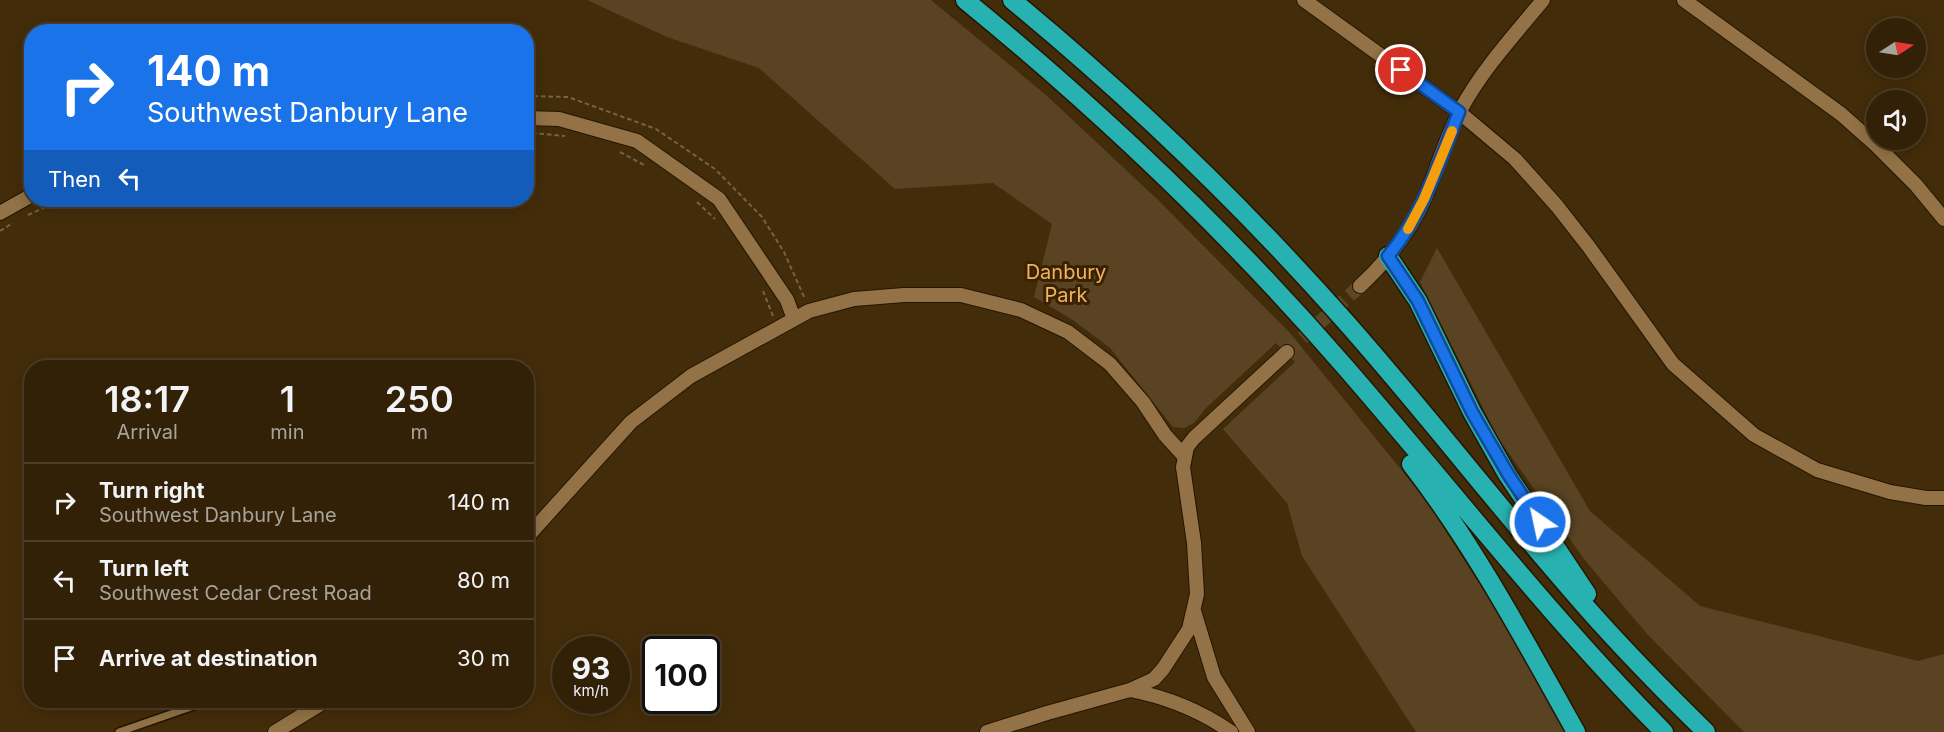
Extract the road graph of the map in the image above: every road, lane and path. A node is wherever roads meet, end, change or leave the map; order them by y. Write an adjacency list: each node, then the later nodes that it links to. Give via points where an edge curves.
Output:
1 (965, 0): 27 (highway, via 1133,146 1253,266)
2 (1012, 0): 32 (highway, via 1157,127 1276,247 1344,320 1567,586)
3 (1304, 0): 6 (street)
4 (1543, 0): 6 (street, via 1472,89)
5 (1684, 0): 18 (street, via 1841,114 1916,185)
6 (1459, 112): 21 (street, via 1411,226); 29 (street, via 1515,159 1557,206 1673,364 1754,435 1817,470 1890,492)
7 (534, 118): 24 (street, via 559,119 637,141 719,199 787,300)
8 (534, 134): 9 (path)
9 (567, 136)
10 (617, 150): 11 (path)
11 (647, 167)
12 (693, 198): 17 (path)
13 (24, 200): 15 (street)
14 (46, 207): 16 (path)
15 (0, 213)
16 (22, 218)
17 (714, 218)
18 (1944, 219)
19 (15, 222): 20 (path)
20 (0, 231)
21 (1388, 256): 23 (street); 32 (highway, via 1418,301 1472,412 1508,474)
22 (759, 283): 25 (path)
23 (1360, 286)
24 (794, 319): 25 (street); 28 (street, via 854,299 904,294 961,295 1021,310 1068,332 1110,364)
25 (778, 328): 30 (street, via 691,376 631,422)
26 (1287, 352): 28 (street, via 1194,438)
27 (1346, 368): 42 (highway, via 1491,582); 43 (highway, via 1566,629)
28 (1184, 456): 31 (street, via 1197,580)
29 (1944, 498)
30 (534, 529)
31 (1194, 611): 33 (street, via 1189,629 1163,669 1154,679); 41 (street, via 1214,677)
32 (1618, 641): 34 (highway)
33 (1130, 690): 39 (street); 40 (street, via 1156,695 1212,719)
34 (1674, 700): 44 (highway); 45 (highway)
35 (188, 708): 37 (lane)
36 (314, 708): 38 (street)
37 (119, 732)
38 (275, 732)
39 (987, 732)
40 (1231, 732)
41 (1248, 732)
42 (1576, 732)
43 (1664, 732)
44 (1706, 732)
45 (1714, 732)

